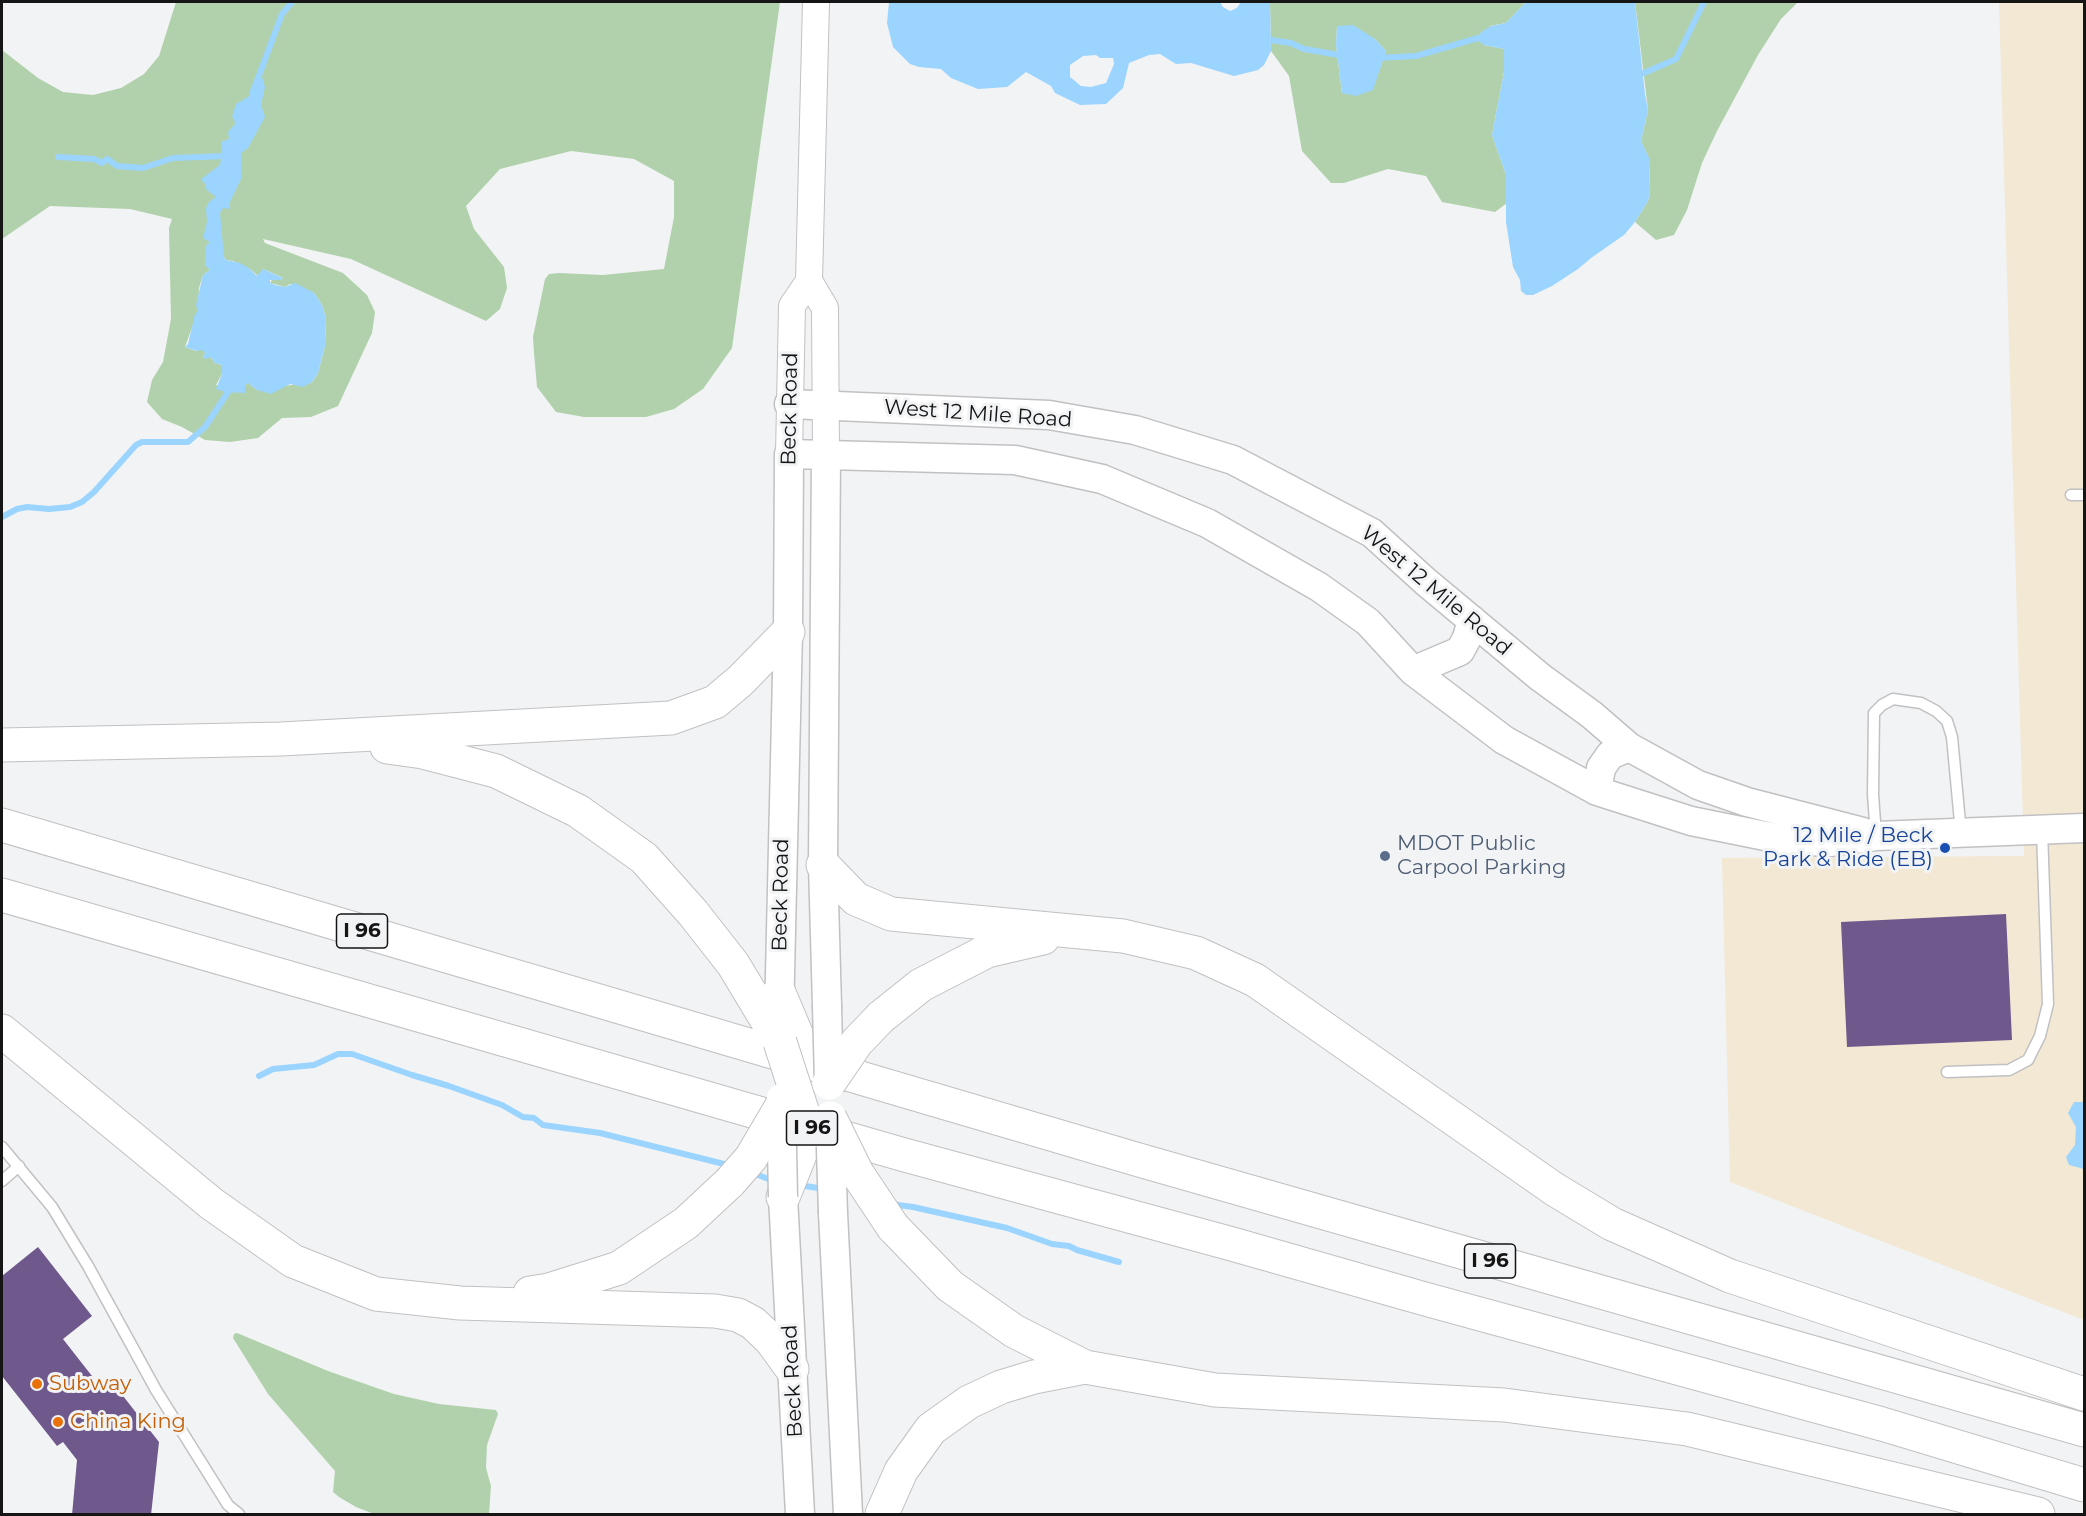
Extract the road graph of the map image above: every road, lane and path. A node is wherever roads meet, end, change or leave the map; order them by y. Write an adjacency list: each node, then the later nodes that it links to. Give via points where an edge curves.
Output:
1 (816, 2): 2 (street)
2 (809, 281): 3 (street, Beck Road, via 792,306); 4 (street, Beck Road, via 825,308)
3 (789, 405): 4 (main road, West 12 Mile Road); 5 (street, Beck Road)
4 (827, 405): 6 (street, Beck Road); 9 (main road, West 12 Mile Road, via 1049,415 1135,430 1233,460 1372,533)
5 (789, 454): 6 (main road, West 12 Mile Road); 10 (main road, Beck Road)
6 (826, 454): 11 (main road, West 12 Mile Road, via 1015,460 1102,478 1207,523 1319,587 1368,622); 21 (main road, Beck Road)
7 (2071, 495): 8 (lane)
8 (2085, 495)
9 (1472, 620): 11 (main road, via 1460,651); 14 (main road, West 12 Mile Road)
10 (788, 632): 12 (highway, via 714,702 671,718); 24 (main road, Beck Road)
11 (1413, 671): 15 (main road, West 12 Mile Road, via 1504,740)
12 (281, 740): 13 (highway); 27 (highway, via 423,752 496,771 578,811 644,858 693,913 744,982)
13 (2, 745)
14 (1629, 747): 15 (main road, via 1611,755 1601,768); 20 (main road, West 12 Mile Road, via 1698,785)
15 (1597, 791): 20 (main road, West 12 Mile Road, via 1691,821 1785,840 1830,843)
16 (2, 825): 39 (highway, I 96, via 1139,1160)
17 (2085, 828): 18 (main road, West 12 Mile Road)
18 (2042, 830): 19 (main road, West 12 Mile Road); 28 (lane, via 2048,1004 2040,1036 2028,1060 2009,1070)
19 (1961, 833): 20 (main road, West 12 Mile Road); 20 (lane, via 1947,721 1921,703 1893,699 1874,713)
20 (1876, 836)
21 (823, 865): 23 (highway, via 856,899 891,914); 25 (main road, Beck Road)
22 (2, 895): 40 (highway, I 96, via 901,1154 1882,1424)
23 (1123, 936): 29 (highway, bridge, via 1050,937 987,951 921,985 857,1042); 38 (highway, via 1196,953 1255,980 1535,1176 1612,1224 1730,1276)
24 (779, 993): 27 (highway)
25 (827, 1006): 27 (highway); 29 (main road, Beck Road, bridge)
26 (2, 1032): 35 (highway, via 212,1204 293,1261 376,1294)
27 (790, 1072): 29 (highway, bridge); 33 (main road, Beck Road, bridge); 35 (highway, bridge, via 752,1158 686,1223 619,1268 549,1290)
28 (1947, 1072)
29 (822, 1108): 33 (highway, bridge); 34 (highway, bridge); 36 (highway, bridge, via 857,1173 893,1227 950,1286 1014,1331)
30 (2, 1147): 31 (lane)
31 (19, 1166): 32 (lane); 41 (lane, via 52,1207 156,1390)
32 (2, 1180)
33 (783, 1197): 37 (main road, Beck Road)
34 (833, 1213): 43 (main road)
35 (460, 1303): 37 (highway, via 715,1311 738,1315 771,1340)
36 (1084, 1367): 44 (highway, via 1001,1387 969,1402 931,1429 901,1471); 45 (highway, via 1215,1389 1504,1405 1687,1429)
37 (792, 1369): 42 (main road, Beck Road)
38 (2085, 1394)
39 (2085, 1430)
40 (2085, 1485)
41 (238, 1515)
42 (800, 1515)
43 (848, 1515)
44 (882, 1515)
45 (2038, 1515)

